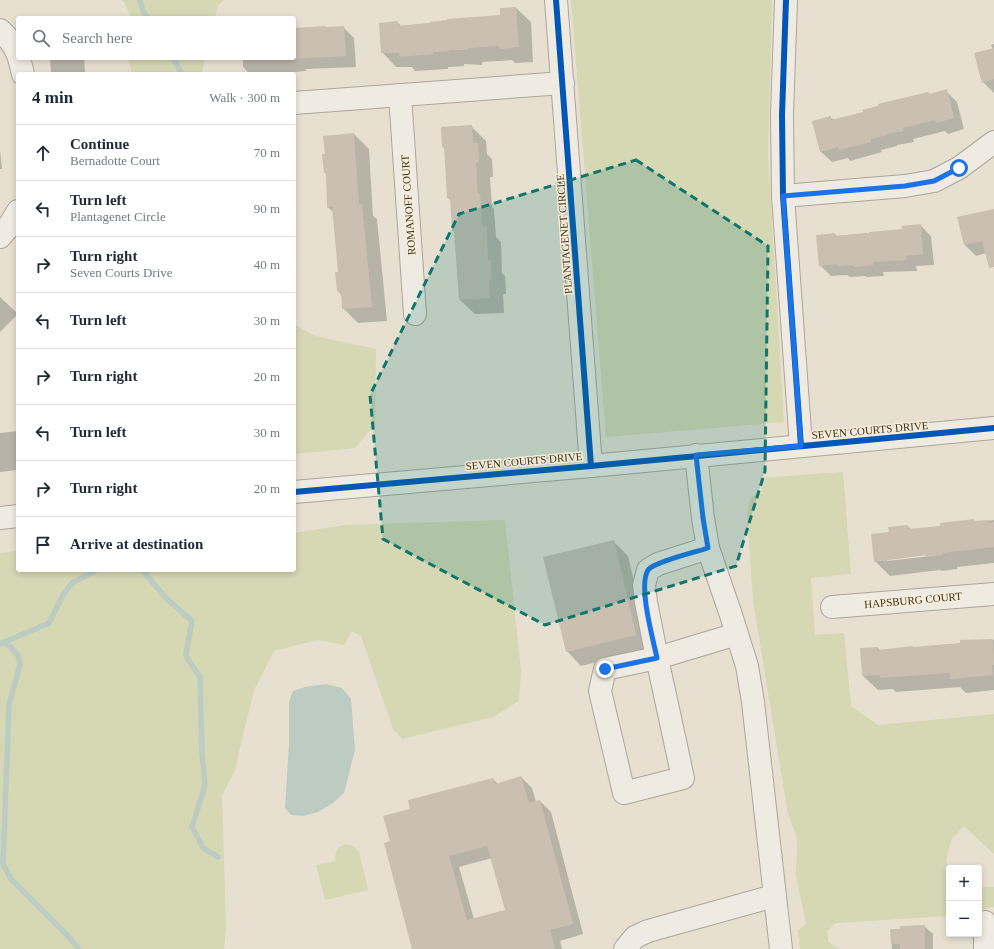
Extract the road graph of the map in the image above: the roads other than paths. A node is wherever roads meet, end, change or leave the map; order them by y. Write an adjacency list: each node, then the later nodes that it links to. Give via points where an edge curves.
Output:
1 (556, 0): 7 (street, PLANTAGENET CIRCLE)
2 (786, 0): 11 (street, via 782,115)
3 (0, 30): 4 (street)
4 (16, 49)
5 (20, 60): 6 (street)
6 (22, 72)
7 (563, 83): 8 (street); 18 (street, PLANTAGENET CIRCLE)
8 (400, 95): 9 (street); 14 (street, ROMANOFF COURT)
9 (296, 103)
10 (994, 142): 11 (street, via 959,168 934,181 905,186)
11 (783, 196): 16 (street)
12 (16, 214): 13 (street)
13 (0, 237)
14 (415, 314)
15 (994, 428): 16 (street, SEVEN COURTS DRIVE)
16 (801, 446): 17 (street, SEVEN COURTS DRIVE)
17 (696, 455): 18 (street, SEVEN COURTS DRIVE); 22 (street)
18 (591, 466): 19 (street, SEVEN COURTS DRIVE)
19 (296, 492)
20 (16, 516): 21 (street)
21 (0, 518)
22 (708, 548): 25 (street); 26 (street, via 658,564 648,570 644,585)
23 (994, 594): 24 (street, HAPSBURG COURT)
24 (832, 607)
25 (737, 634): 26 (street); 27 (street, via 747,666 753,702)
26 (657, 658): 26 (street, via 605,669 600,691 624,793 683,778)
27 (774, 896): 29 (street, via 648,931 635,937); 30 (street)
28 (985, 922): 31 (street)
29 (625, 949)
30 (781, 949)
31 (985, 949)

